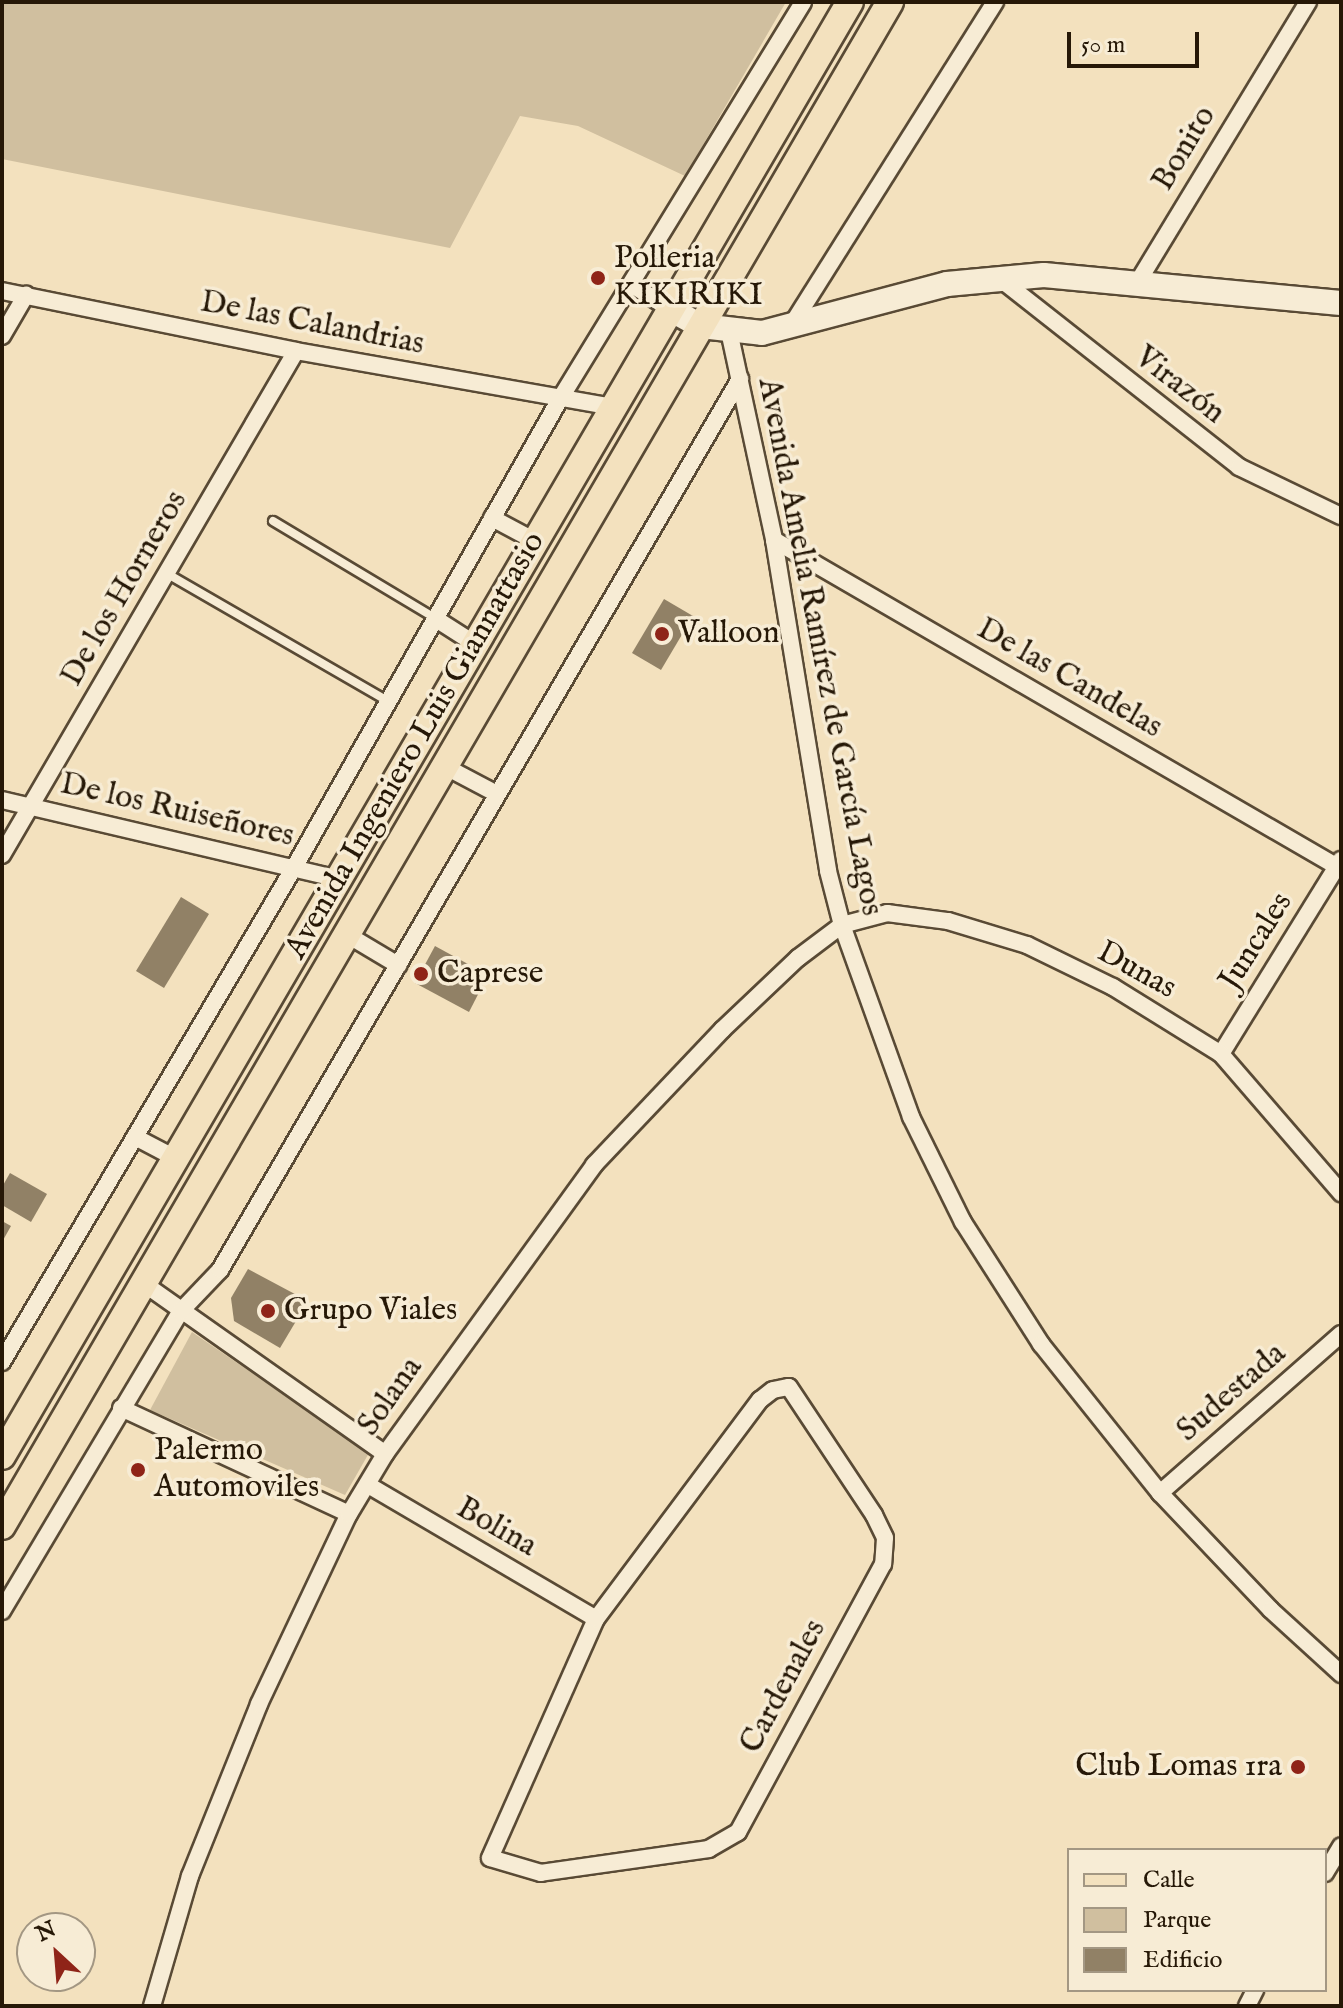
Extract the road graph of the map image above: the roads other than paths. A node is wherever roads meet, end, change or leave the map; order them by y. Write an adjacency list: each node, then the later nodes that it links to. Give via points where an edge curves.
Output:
1 (803, 2): 7 (street, Avenida Ingeniero Luis Giannattasio)
2 (850, 2): 12 (main road, Avenida Ingeniero Luis Giannattasio)
3 (890, 2): 13 (main road, Avenida Ingeniero Luis Giannattasio)
4 (995, 2): 14 (street)
5 (1308, 2): 8 (street, Bonito)
6 (997, 277): 8 (street, via 1044,275); 14 (street, via 947,284); 21 (street, Virazón, via 1239,467)
7 (631, 284): 12 (street); 19 (street, Avenida Ingeniero Luis Giannattasio)
8 (1136, 285): 11 (street)
9 (2, 291): 10 (street, De las Calandrias)
10 (26, 295): 16 (street); 17 (street, De las Calandrias)
11 (1341, 302)
12 (670, 309): 13 (street); 20 (main road, Avenida Ingeniero Luis Giannattasio)
13 (701, 326): 15 (street); 30 (main road, Avenida Ingeniero Luis Giannattasio)
14 (791, 327): 15 (street, via 762,333)
15 (729, 331): 18 (street, Avenida Amelia Ramírez de García Lagos)
16 (2, 336)
17 (296, 351): 19 (street, De las Calandrias); 26 (street, De los Horneros)
18 (740, 379): 24 (street, Avenida Amelia Ramírez de García Lagos); 31 (street)
19 (560, 399): 20 (street, De las Calandrias); 22 (street, Avenida Ingeniero Luis Giannattasio)
20 (613, 407): 25 (main road, Avenida Ingeniero Luis Giannattasio)
21 (1341, 516)
22 (492, 518): 25 (street); 27 (street, Avenida Ingeniero Luis Giannattasio)
23 (273, 521): 27 (lane)
24 (774, 540): 35 (street, De las Candelas); 38 (street, Avenida Amelia Ramírez de García Lagos)
25 (535, 541): 28 (main road, Avenida Ingeniero Luis Giannattasio)
26 (166, 573): 29 (lane); 33 (street, De los Horneros)
27 (436, 619): 28 (street); 29 (street, Avenida Ingeniero Luis Giannattasio)
28 (475, 644): 37 (main road, Avenida Ingeniero Luis Giannattasio)
29 (389, 702): 36 (street, Avenida Ingeniero Luis Giannattasio)
30 (444, 766): 31 (street); 39 (main road, Avenida Ingeniero Luis Giannattasio)
31 (497, 794): 40 (street)
32 (2, 800): 33 (street, De los Ruiseñores)
33 (31, 806): 34 (street, De los Horneros); 36 (street, De los Ruiseñores)
34 (2, 855)
35 (1339, 863): 41 (street, Juncales)
36 (295, 866): 37 (street, De los Ruiseñores); 42 (street, Avenida Ingeniero Luis Giannattasio)
37 (338, 879): 43 (main road, Avenida Ingeniero Luis Giannattasio)
38 (842, 925): 41 (street, Dunas, via 887,913 948,921 1027,945 1113,987); 50 (street, Solana, via 798,958 733,1020 594,1165); 53 (street, Avenida Amelia Ramírez de García Lagos, via 911,1117 963,1222 1041,1344)
39 (346, 934): 40 (street); 45 (main road, Avenida Ingeniero Luis Giannattasio)
40 (398, 965): 46 (street, via 220,1270)
41 (1221, 1054): 44 (street, Dunas)
42 (135, 1137): 43 (street); 48 (street, Avenida Ingeniero Luis Giannattasio)
43 (175, 1158): 51 (main road, Avenida Ingeniero Luis Giannattasio)
44 (1341, 1193)
45 (143, 1283): 46 (street); 55 (main road, Avenida Ingeniero Luis Giannattasio)
46 (180, 1312): 49 (street); 50 (street)
47 (1341, 1334): 53 (street, Sudestada)
48 (2, 1362)
49 (121, 1408): 54 (street); 56 (street)
50 (385, 1454): 52 (street, Solana)
51 (2, 1456)
52 (368, 1485): 54 (street, Solana); 57 (street, Bolina)
53 (1160, 1493): 58 (street, Avenida Amelia Ramírez de García Lagos, via 1271,1610)
54 (349, 1514): 61 (street, Solana, via 226,1783 190,1876)
55 (2, 1526)
56 (2, 1611)
57 (596, 1619): 57 (street, Cardenales, via 490,1858 541,1873 709,1849 738,1832 883,1564 885,1538 874,1515 789,1387 760,1400)
58 (1341, 1674)
59 (1341, 1846): 60 (street)
60 (1327, 1870)
61 (152, 2006)

